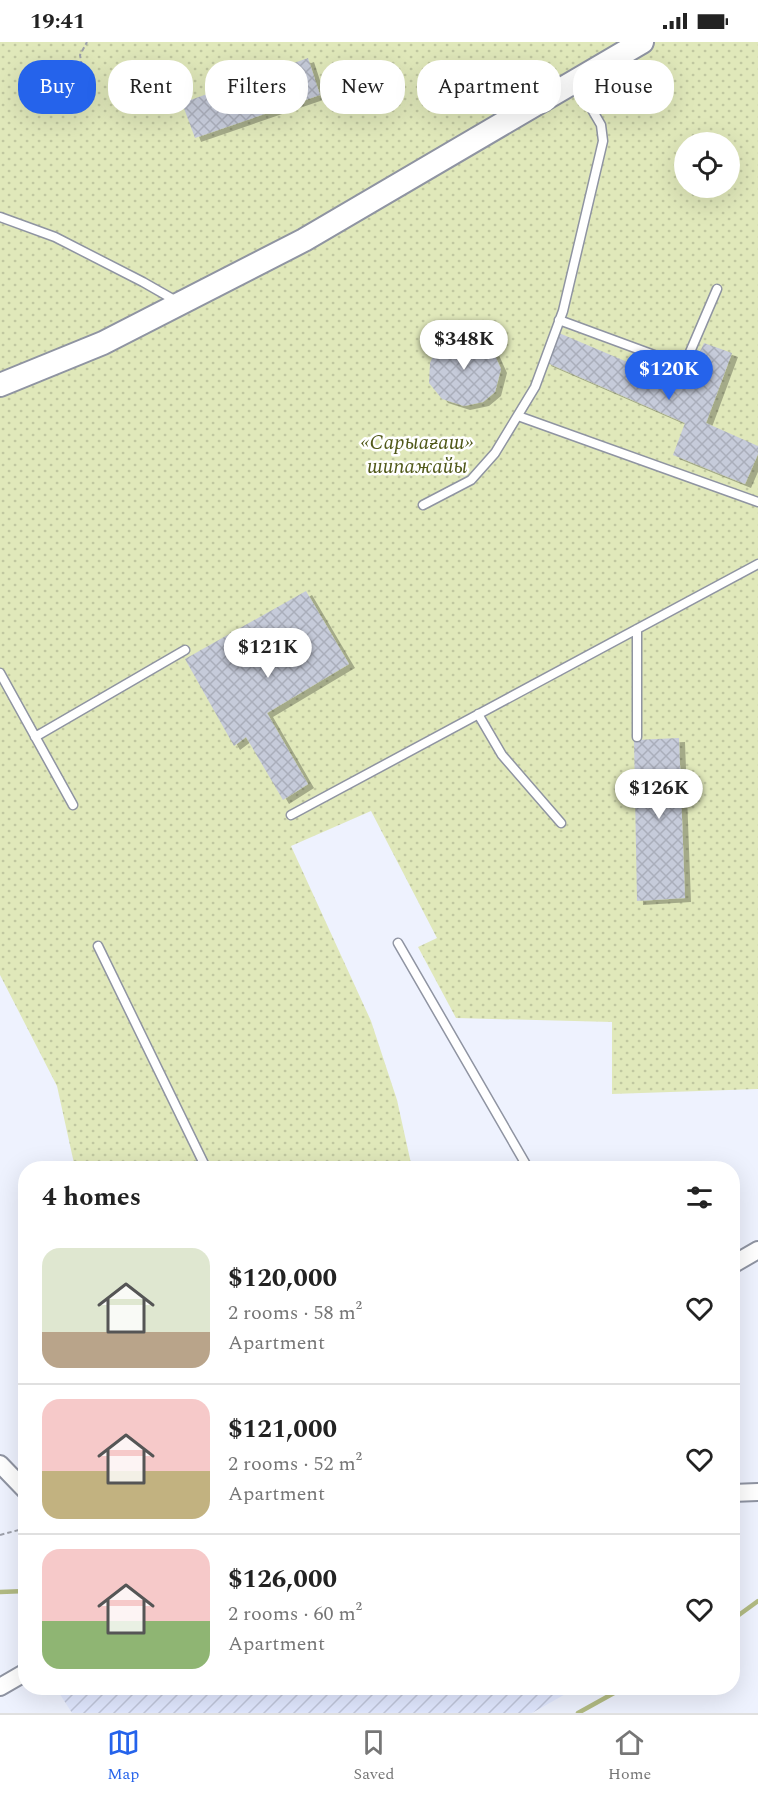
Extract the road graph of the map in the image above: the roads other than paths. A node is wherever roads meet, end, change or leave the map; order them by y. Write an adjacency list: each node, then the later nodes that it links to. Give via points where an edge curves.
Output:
1 (642, 42): 2 (main road)
2 (612, 60)
3 (573, 84): 7 (main road, via 304,240)
4 (595, 114): 8 (lane, via 603,141)
5 (0, 217): 7 (lane, via 55,237)
6 (717, 289): 8 (lane, via 684,366)
7 (181, 303): 9 (main road, via 103,343)
8 (559, 320): 10 (lane, via 535,387)
9 (0, 385)
10 (518, 416): 11 (lane); 12 (lane, via 495,453 471,480)
11 (758, 502)
12 (423, 505)
13 (758, 564): 14 (lane)
14 (637, 629): 17 (lane); 19 (lane)
15 (184, 650): 18 (lane)
16 (0, 673): 18 (lane)
17 (478, 714): 21 (lane); 22 (lane, via 502,754)
18 (35, 737): 20 (lane)
19 (637, 737)
20 (73, 805)
21 (291, 815)
22 (561, 823)
23 (398, 943): 26 (lane)
24 (98, 946): 25 (lane)
25 (203, 1161)
26 (524, 1161)
27 (758, 1250): 28 (street)
28 (740, 1260)
29 (0, 1464): 30 (street)
30 (18, 1483)
31 (758, 1492): 32 (street)
32 (740, 1493)
33 (18, 1677): 34 (street)
34 (0, 1687)

